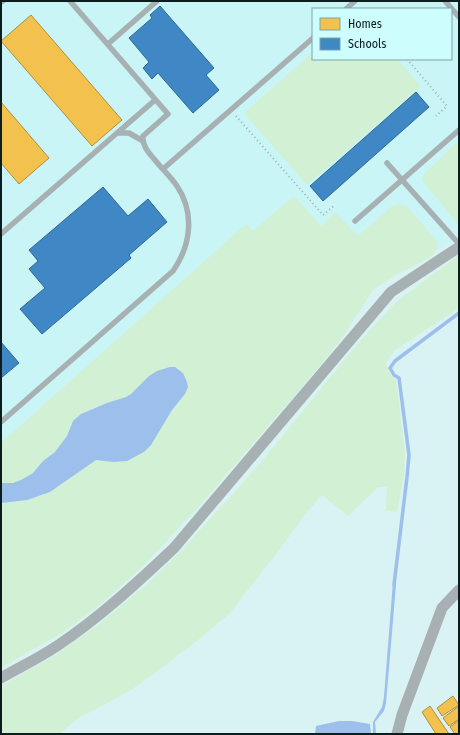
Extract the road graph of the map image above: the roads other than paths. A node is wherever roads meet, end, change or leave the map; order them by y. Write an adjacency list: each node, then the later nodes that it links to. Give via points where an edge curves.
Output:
1 (70, 1): 8 (lane)
2 (157, 1): 8 (lane)
3 (356, 1): 4 (lane)
4 (347, 8)
5 (452, 9): 6 (lane)
6 (459, 17)
7 (312, 39): 14 (lane)
8 (108, 44): 9 (lane)
9 (155, 100): 11 (lane); 12 (lane, via 168,114 143,136)
10 (459, 130): 15 (lane)
11 (118, 133): 12 (lane, via 129,133); 17 (lane)
12 (143, 141): 14 (lane)
13 (387, 163): 15 (lane)
14 (163, 169): 19 (lane, via 177,186 187,211 189,229 181,260 167,277)
15 (402, 180): 16 (lane); 18 (lane)
16 (355, 221)
17 (1, 234)
18 (459, 246): 21 (street, via 391,292 174,548 94,619 56,646)
19 (1, 422)
20 (459, 590): 22 (street, via 442,608)
21 (1, 678)
22 (397, 734)

